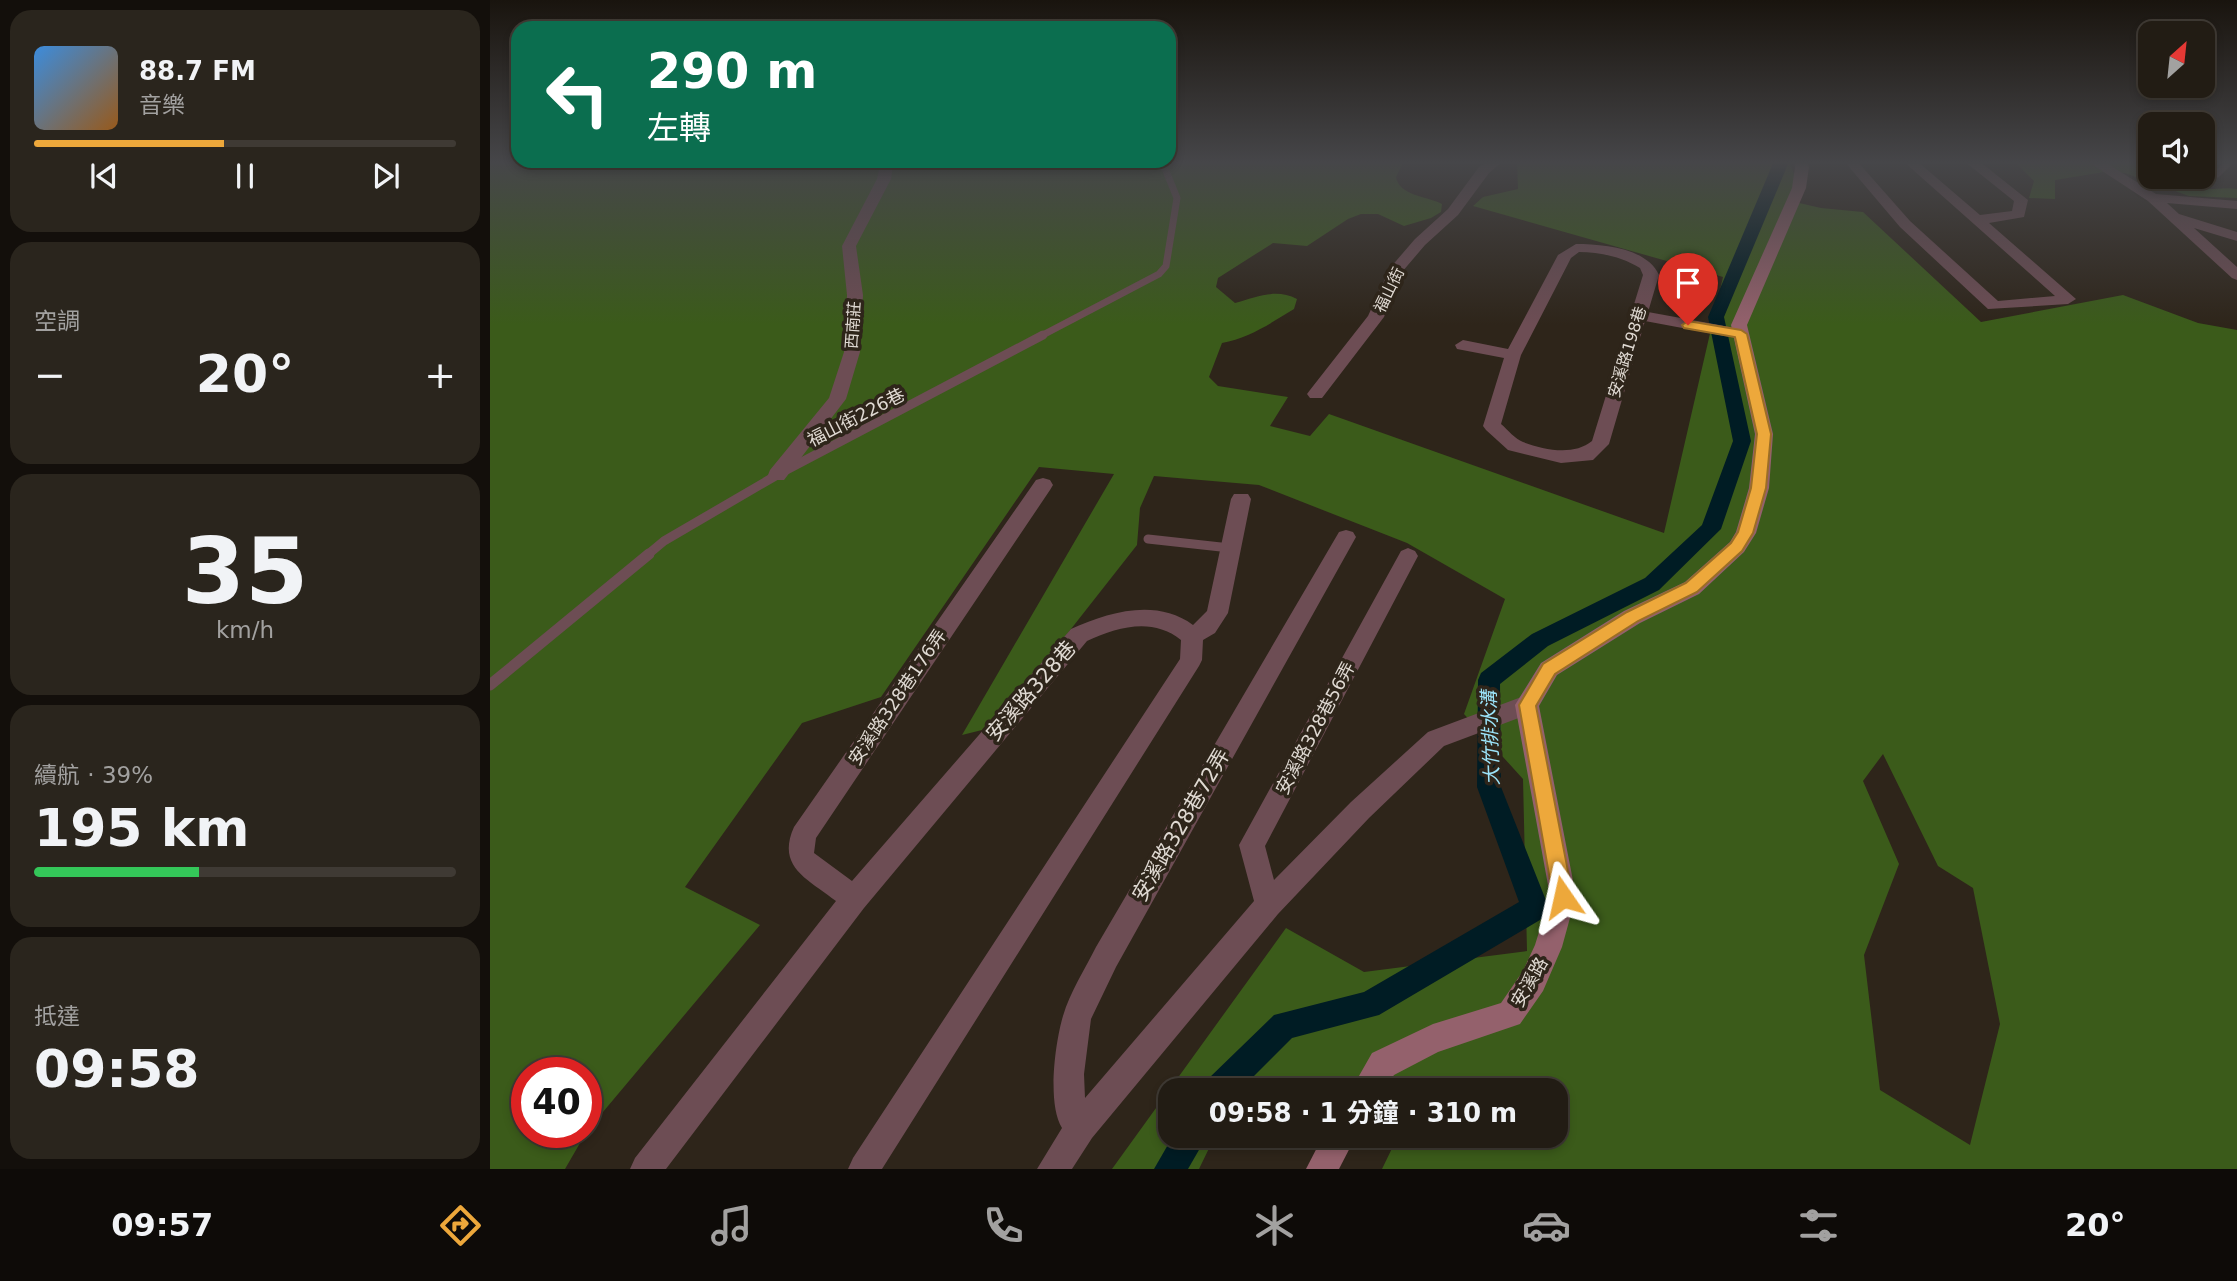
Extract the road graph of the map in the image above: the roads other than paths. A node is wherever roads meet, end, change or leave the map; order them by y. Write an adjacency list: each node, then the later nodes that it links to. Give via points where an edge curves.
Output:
1 (2169, 215): 12 (street)
2 (865, 216): 18 (street, 西南莊, via 849,246 855,295 852,352 837,399)
3 (1174, 216): 18 (lane, 福山街226巷, via 1166,266 1159,274)
4 (1449, 216): 17 (street, 福山街, via 1395,271 1376,317)
5 (1787, 216): 14 (street)
6 (1898, 216): 10 (street, via 1994,306 2068,299)
7 (1973, 216): 10 (street)
8 (2008, 216): 10 (street)
9 (2171, 216): 11 (street)
10 (1978, 220)
11 (2237, 237)
12 (2237, 275)
13 (1638, 315): 14 (street); 16 (street, 安溪路198巷, via 1651,275 1647,265 1595,248 1576,248 1566,255); 16 (street, 安溪路198巷, via 1600,444 1586,456 1561,457 1515,446 1492,426)
14 (1736, 333): 27 (street, via 1764,434 1759,488 1746,533 1692,588 1632,617 1549,669)
15 (1463, 345): 16 (street)
16 (1513, 355)
17 (1316, 394)
18 (777, 475): 26 (lane, 福山街226巷, via 664,541)
19 (1043, 485): 28 (street, 安溪路328巷176弄, via 803,835 801,858)
20 (1241, 499): 23 (street)
21 (1346, 537): 31 (street, 安溪路328巷72弄, via 1106,957 1077,1017 1069,1074 1071,1115)
22 (1148, 539): 23 (lane)
23 (1230, 548): 25 (street, via 1216,613 1207,627)
24 (1408, 556): 29 (street, 安溪路328巷56弄, via 1252,845)
25 (1192, 636): 28 (street, 安溪路328巷, via 1171,622 1134,617 1107,622 1079,635); 34 (street, via 1191,660)
26 (490, 685)
27 (1527, 705): 29 (street, via 1436,739); 30 (street, 安溪路, via 1563,897 1548,947 1533,981 1510,1014 1433,1039 1383,1064)
28 (854, 899): 33 (street, 安溪路328巷)
29 (1268, 905): 31 (street)
30 (1374, 1078)
31 (1081, 1127): 35 (street)
32 (1333, 1148): 36 (street)
33 (646, 1169)
34 (864, 1169)
35 (1053, 1169)
36 (1322, 1169)

